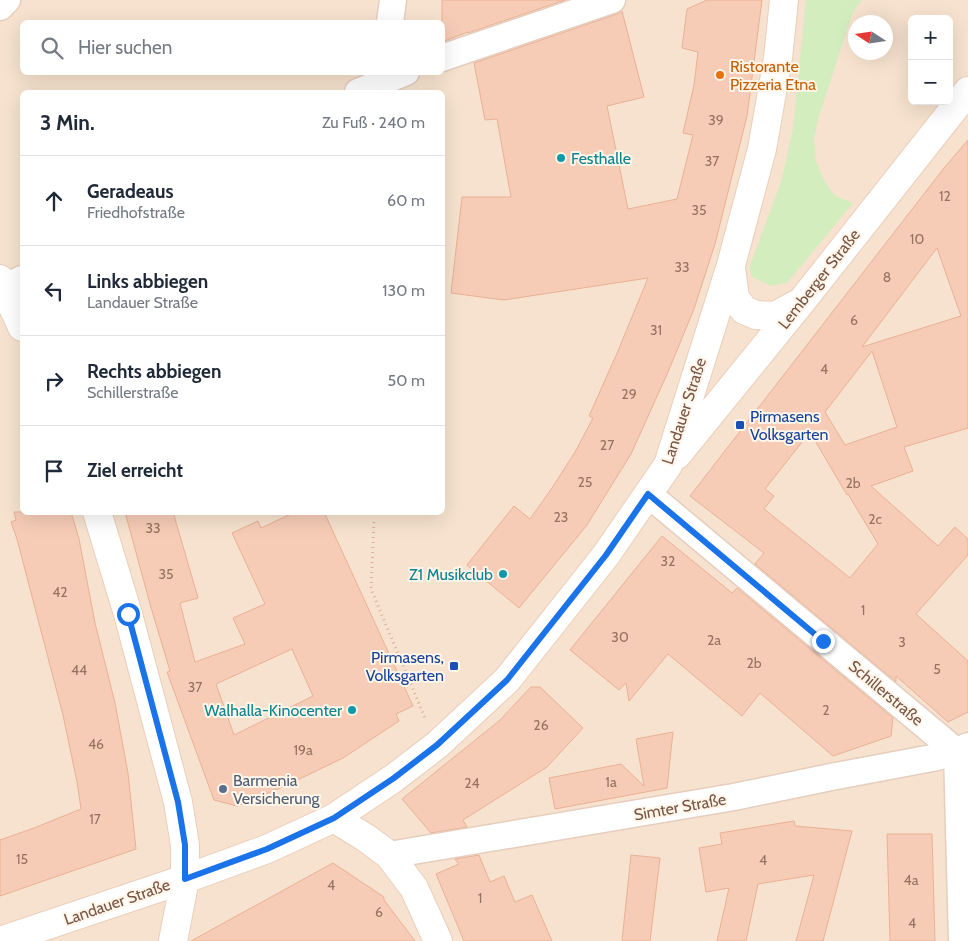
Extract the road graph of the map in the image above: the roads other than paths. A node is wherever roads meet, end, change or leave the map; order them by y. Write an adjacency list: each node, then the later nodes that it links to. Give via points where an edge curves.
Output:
1 (7, 0): 5 (street)
2 (394, 0): 6 (street)
3 (612, 0): 7 (street)
4 (784, 0): 11 (main road, Landauer Straße, via 778,58 762,149)
5 (0, 7)
6 (390, 20)
7 (445, 57)
8 (391, 75): 9 (street)
9 (362, 90)
10 (968, 90): 13 (main road, Lemberger Straße)
11 (731, 266): 13 (main road, via 736,298 744,310 756,316 775,316); 15 (main road, Landauer Straße)
12 (9, 282): 14 (main road)
13 (802, 301): 15 (main road, Lemberger Straße)
14 (20, 320)
15 (668, 466): 16 (main road, Landauer Straße)
16 (648, 494): 18 (street, Schillerstraße); 19 (main road, Landauer Straße, via 606,555 507,680 437,745)
17 (98, 515): 21 (main road, via 178,802 185,845)
18 (964, 752): 20 (street, Simter Straße, via 734,797); 25 (street)
19 (334, 818): 20 (main road); 21 (main road, Landauer Straße, via 267,849)
20 (389, 855): 24 (main road, via 414,888)
21 (185, 879): 22 (main road, Landauer Straße); 23 (main road)
22 (0, 941)
23 (174, 941)
24 (438, 941)
25 (962, 941)

